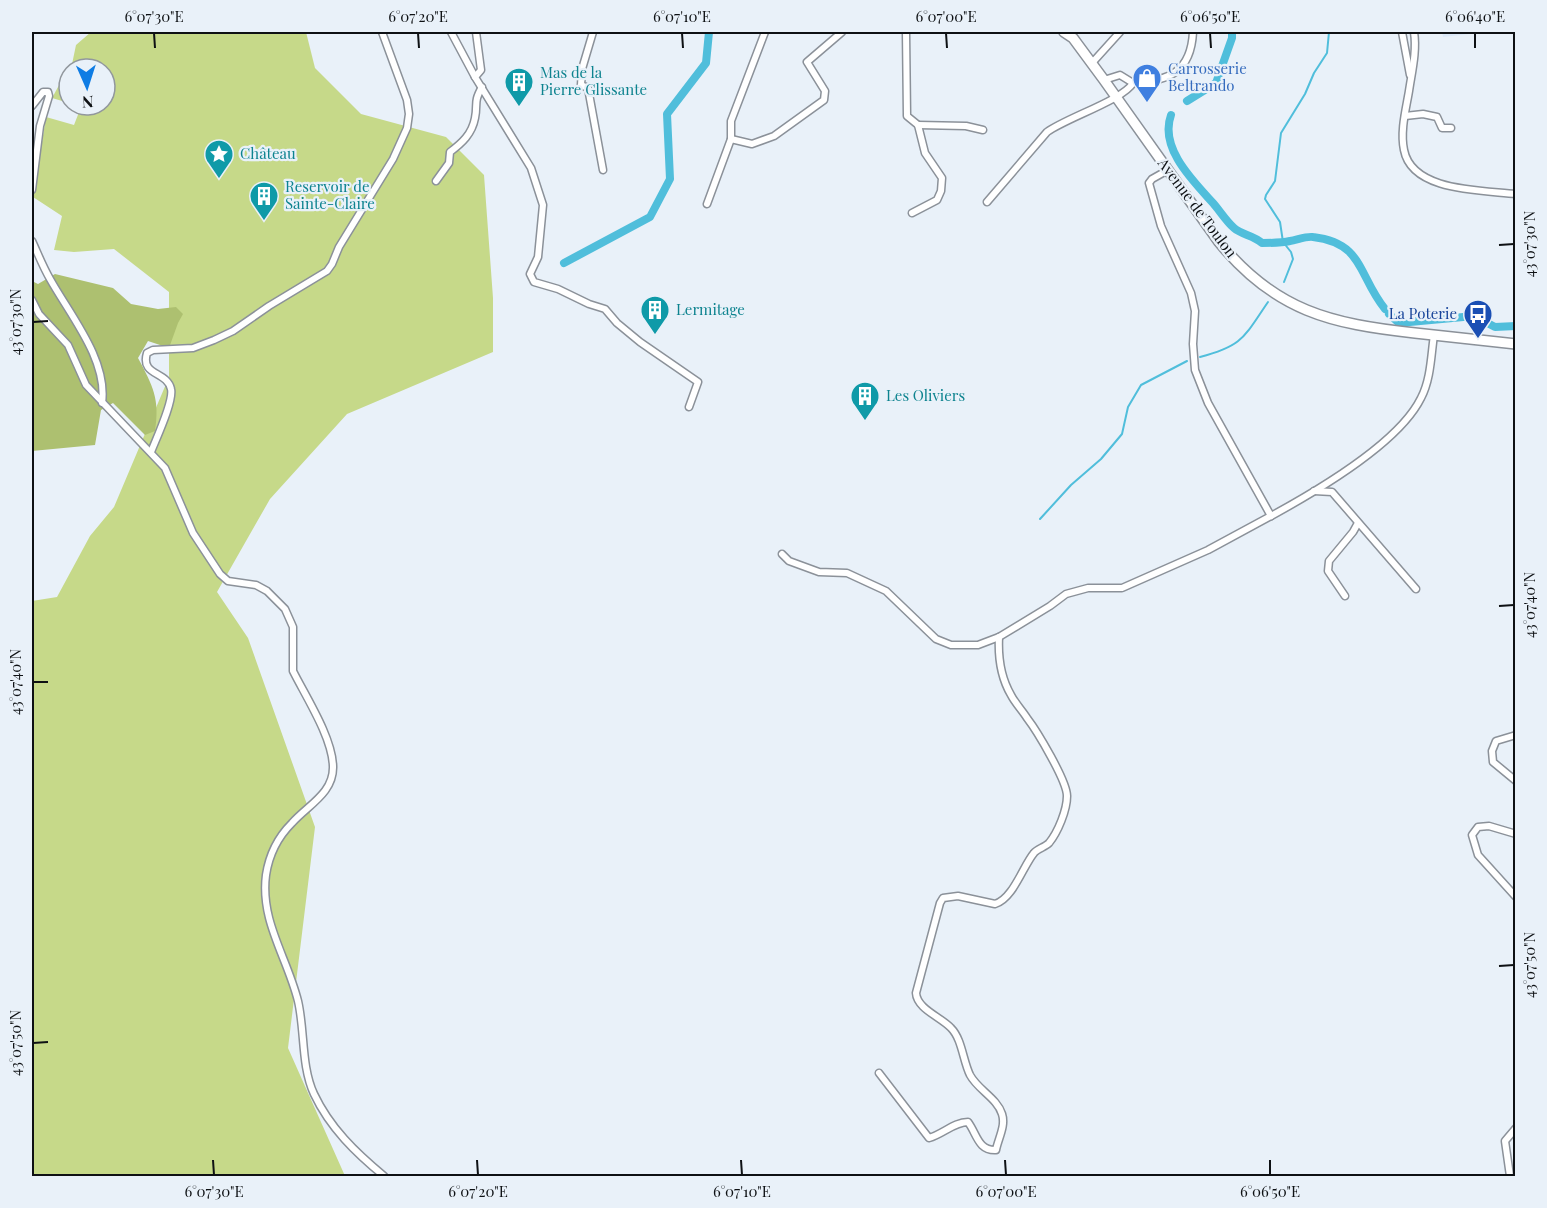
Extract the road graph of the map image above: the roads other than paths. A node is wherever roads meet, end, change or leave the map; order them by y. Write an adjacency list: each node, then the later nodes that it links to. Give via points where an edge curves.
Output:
1 (382, 32): 40 (street, via 409,114 393,159 327,272 214,340 193,348 147,353 147,367 170,384 172,392)
2 (451, 32): 14 (street)
3 (476, 32): 14 (street, via 481,70)
4 (593, 32): 26 (street, via 581,85 588,88)
5 (765, 32): 25 (street, via 731,121)
6 (842, 32): 25 (street, via 807,62 825,91 824,100 774,135 752,144)
7 (906, 32): 22 (street, via 908,116)
8 (1064, 32): 13 (main road, Avenue de Toulon)
9 (1120, 32): 13 (street)
10 (1193, 32): 17 (street, via 1190,54 1178,70 1155,81)
11 (1402, 32): 16 (street)
12 (1414, 32): 16 (street)
13 (1092, 63): 15 (main road, Avenue de Toulon)
14 (475, 77): 18 (street)
15 (1104, 80): 17 (street, via 1120,75); 19 (main road, Avenue de Toulon)
16 (1411, 81): 21 (street)
17 (1133, 82): 19 (street)
18 (482, 87): 28 (street, via 466,140 450,152 449,163); 39 (street, via 531,168 543,205 538,257 530,274 534,282 605,309 640,342 698,382)
19 (1116, 97): 27 (main road, Avenue de Toulon); 31 (street, via 1047,132)
20 (32, 106): 29 (street, via 42,92 48,92)
21 (1405, 116): 23 (street, via 1437,117 1442,128); 30 (street, via 1406,158 1423,177 1443,185)
22 (918, 125): 24 (street); 33 (street, via 925,153 942,178 937,200)
23 (1451, 128)
24 (983, 130)
25 (731, 139): 32 (street)
26 (603, 170)
27 (1168, 170): 36 (main road, Avenue de Toulon, via 1233,259 1270,291 1328,319); 42 (street, via 1149,183 1161,226 1191,292 1195,311 1195,370 1208,403)
28 (436, 181)
29 (32, 190)
30 (1515, 194)
31 (987, 202)
32 (707, 204)
33 (912, 213)
34 (32, 241): 38 (street, via 92,350)
35 (32, 300): 38 (street, via 39,314 68,345 86,385)
36 (1434, 335): 37 (main road, Avenue de Toulon); 41 (street, via 1427,385 1413,412 1399,428)
37 (1515, 344)
38 (102, 403): 40 (street)
39 (689, 407)
40 (151, 452): 54 (street, via 170,475 193,533 220,573 228,581 256,585 267,591 291,620 291,665 330,751 333,777 323,795 291,823 275,847 266,876 267,915 298,1002 313,1092 348,1144)
41 (1314, 491): 42 (street); 43 (street, via 1332,492)
42 (1271, 516): 47 (street, via 1208,550 1122,588 1088,588 1066,594)
43 (1358, 523): 45 (street); 46 (street, via 1328,566)
44 (782, 554): 47 (street, via 789,561 819,572 847,573 877,585 936,639 951,645 978,645)
45 (1416, 589)
46 (1346, 596)
47 (999, 637): 52 (street, via 999,660 1011,695 1039,735 1066,791 1062,819 1048,843 1034,852 999,903 958,896 943,898 916,993 927,1010 954,1031 971,1076 1002,1112 996,1150 982,1147 968,1122 960,1122 929,1138)
48 (1515, 735): 49 (street, via 1496,741 1492,751 1493,762)
49 (1515, 781)
50 (1515, 834): 51 (street, via 1489,826 1478,828 1472,835 1478,855)
51 (1515, 897)
52 (879, 1073)
53 (1515, 1128): 55 (street, via 1505,1141)
54 (384, 1176)
55 (1510, 1176)

